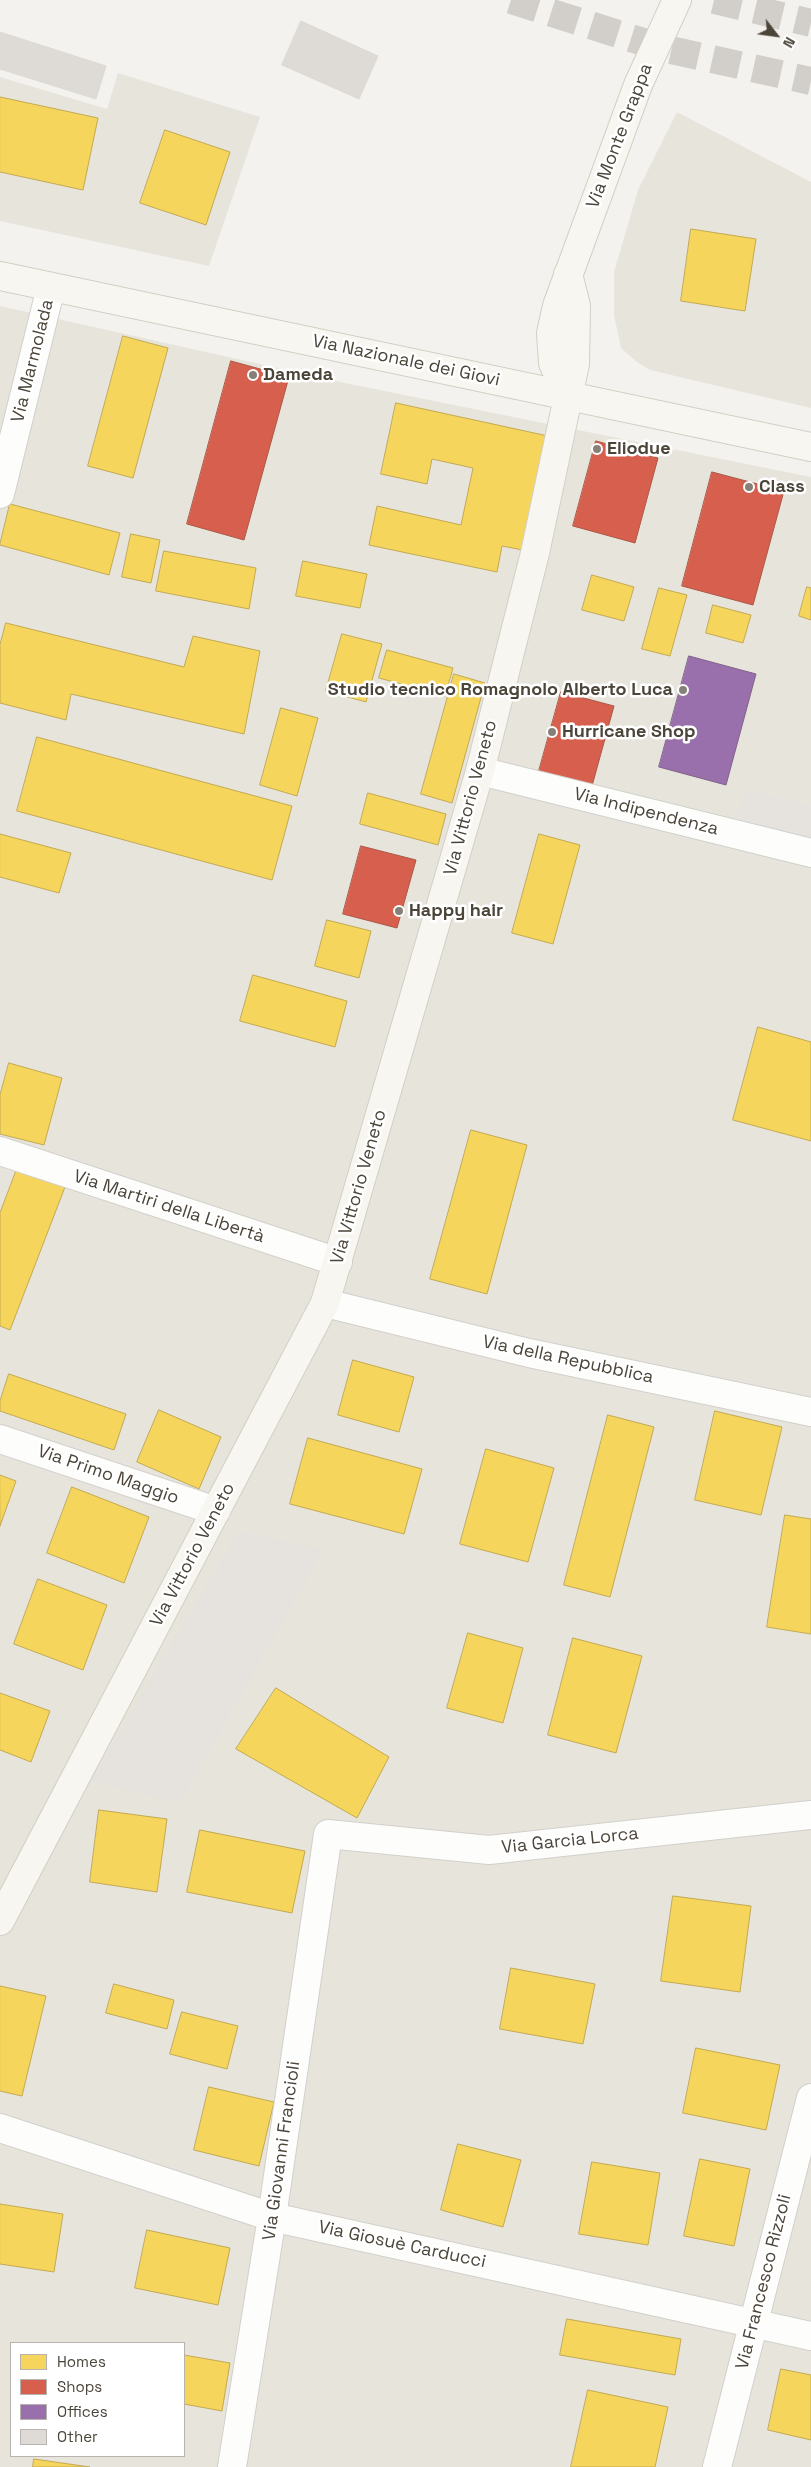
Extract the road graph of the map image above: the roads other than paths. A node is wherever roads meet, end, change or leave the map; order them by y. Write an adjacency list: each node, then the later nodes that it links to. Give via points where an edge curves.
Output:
1 (677, 0): 4 (street, Via Monte Grappa, via 638,86 568,274 576,306 577,334)
2 (0, 276): 3 (street, Via Nazionale dei Giovi)
3 (51, 286): 4 (street, Via Nazionale dei Giovi); 6 (street, Via Marmolada)
4 (568, 396): 5 (street, Via Nazionale dei Giovi); 7 (street, Via Vittorio Veneto, via 535,553)
5 (811, 447)
6 (0, 494)
7 (480, 771): 8 (street, Via Indipendenza); 10 (street, Via Vittorio Veneto)
8 (811, 854)
9 (0, 1151): 10 (street, Via Martiri della Libertà)
10 (338, 1262): 11 (street, Via Vittorio Veneto)
11 (325, 1303): 12 (street, Via della Repubblica, via 528,1353); 14 (street, Via Vittorio Veneto)
12 (811, 1412)
13 (0, 1439): 14 (street, Via Primo Maggio)
14 (216, 1511): 17 (street, Via Vittorio Veneto)
15 (811, 1815): 16 (street, Via Garcia Lorca, via 489,1850)
16 (328, 1834): 20 (street, Via Giovanni Francioli)
17 (0, 1921)
18 (811, 2098): 21 (street, Via Francesco Rizzoli)
19 (0, 2128): 20 (street, Via Giosuè Carducci)
20 (272, 2217): 21 (street, Via Giosuè Carducci); 23 (street, Via Giovanni Francioli)
21 (753, 2322): 22 (street, Via Giosuè Carducci); 24 (street, Via Francesco Rizzoli)
22 (811, 2336)
23 (232, 2467)
24 (717, 2467)

